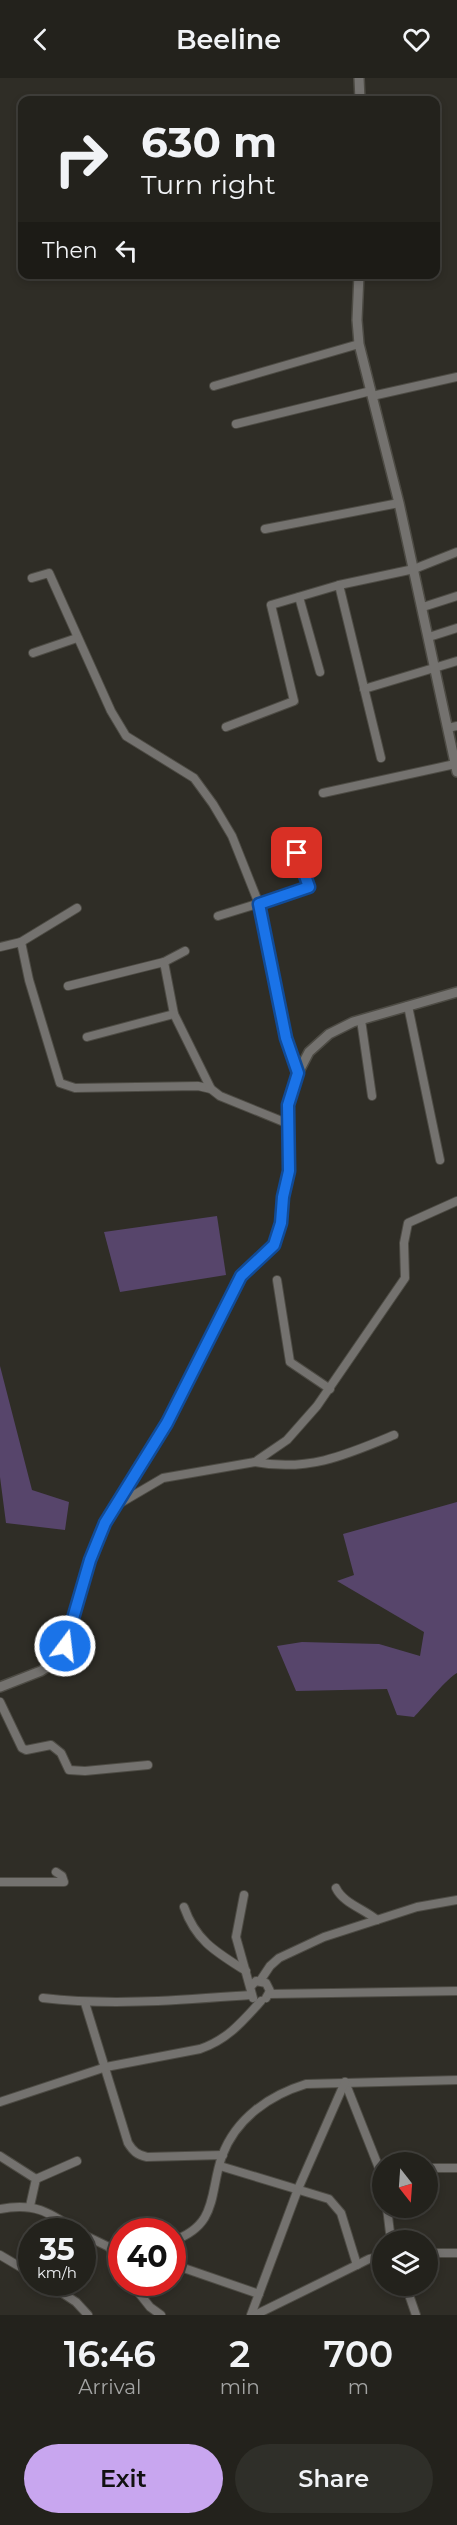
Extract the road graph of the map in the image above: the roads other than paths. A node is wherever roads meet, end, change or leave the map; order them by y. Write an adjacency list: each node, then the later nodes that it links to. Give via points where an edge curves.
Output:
1 (359, 78): 2 (street)
2 (360, 96)
3 (358, 279): 4 (street)
4 (359, 344): 6 (street); 7 (street)
5 (457, 377): 7 (street)
6 (214, 386)
7 (371, 393): 8 (street); 9 (street)
8 (236, 424)
9 (399, 503): 10 (street); 12 (street)
10 (265, 529)
11 (457, 552): 12 (street)
12 (414, 569): 14 (street); 17 (street)
13 (32, 578): 20 (street, via 49,573)
14 (339, 585): 16 (street); 25 (street)
15 (457, 596): 17 (street)
16 (299, 597): 24 (street); 26 (street, via 271,605 270,609 294,701)
17 (423, 607): 19 (street)
18 (457, 628): 19 (street)
19 (429, 637): 23 (street)
20 (77, 638): 21 (street); 32 (street, via 126,736 194,778 213,804 232,836)
21 (33, 653)
22 (457, 661): 23 (street)
23 (435, 666): 25 (street); 27 (street)
24 (320, 672)
25 (364, 689): 28 (street)
26 (226, 727)
27 (453, 727): 29 (street)
28 (381, 758)
29 (457, 769): 30 (street)
30 (323, 793)
31 (297, 853): 32 (street, via 309,887)
32 (259, 904): 34 (street); 45 (street, via 286,1038)
33 (77, 908): 35 (street)
34 (218, 916)
35 (21, 942): 36 (street); 46 (street, via 60,1083 75,1088)
36 (0, 947)
37 (185, 951): 38 (street)
38 (164, 962): 39 (street); 42 (street)
39 (68, 986)
40 (457, 992): 41 (street)
41 (408, 1006): 43 (street); 49 (street)
42 (174, 1014): 44 (street); 46 (street)
43 (361, 1020): 45 (street, via 329,1034 309,1052); 47 (street)
44 (87, 1037)
45 (298, 1073): 48 (street, via 288,1105)
46 (211, 1089): 48 (street)
47 (372, 1096)
48 (289, 1124): 55 (street, via 289,1171 274,1245 241,1276 167,1423)
49 (440, 1160)
50 (457, 1201): 52 (street, via 408,1223 405,1278)
51 (277, 1280): 52 (street, via 290,1362)
52 (330, 1389): 54 (street, via 287,1440)
53 (394, 1434): 54 (street, via 351,1452 299,1466)
54 (255, 1462): 55 (street, via 163,1479)
55 (116, 1506): 56 (street, via 90,1560 65,1646 52,1664 41,1671)
56 (0, 1687)
57 (0, 1702): 58 (street, via 22,1748 51,1745 61,1753 69,1770)
58 (148, 1765)
59 (56, 1872): 60 (street, via 64,1882)
60 (0, 1882)
61 (336, 1888): 65 (street, via 342,1898)
62 (244, 1895): 66 (street, via 236,1937)
63 (457, 1900): 65 (street)
64 (184, 1907): 66 (street, via 198,1935)
65 (377, 1920): 67 (street, via 294,1950 270,1966)
66 (246, 1971): 68 (street)
67 (260, 1981): 68 (street); 70 (street, via 268,1985)
68 (251, 1986): 71 (street)
69 (457, 1991): 70 (street)
70 (269, 1994): 73 (street)
71 (250, 1995): 73 (street); 74 (street)
72 (43, 1998): 74 (street)
73 (261, 2001): 75 (street, via 234,2031 213,2044)
74 (85, 2003): 75 (street)
75 (106, 2067): 78 (street); 80 (street, via 128,2143 138,2155)
76 (457, 2080): 77 (street)
77 (345, 2082): 79 (street); 80 (street, via 306,2084 264,2102 235,2134); 87 (street)
78 (0, 2102)
79 (374, 2152)
80 (223, 2155): 83 (street)
81 (0, 2156): 86 (street)
82 (77, 2161): 86 (street)
83 (220, 2166): 87 (street); 91 (street, via 207,2216)
84 (438, 2168): 85 (street)
85 (457, 2168)
86 (36, 2179): 88 (street)
87 (298, 2189): 98 (street, via 336,2205); 101 (street)
88 (30, 2206): 89 (street); 90 (street)
89 (0, 2209)
90 (57, 2218)
91 (186, 2236)
92 (96, 2241): 93 (street)
93 (108, 2247)
94 (438, 2253): 95 (street)
95 (457, 2253)
96 (0, 2255): 99 (street)
97 (372, 2260): 98 (street)
98 (357, 2265): 108 (street)
99 (18, 2266)
100 (186, 2269): 101 (street)
101 (259, 2294): 107 (street)
102 (67, 2296): 105 (street)
103 (141, 2296): 106 (street)
104 (409, 2296): 109 (street)
105 (88, 2315)
106 (161, 2315)
107 (251, 2315)
108 (255, 2315)
109 (416, 2315)

